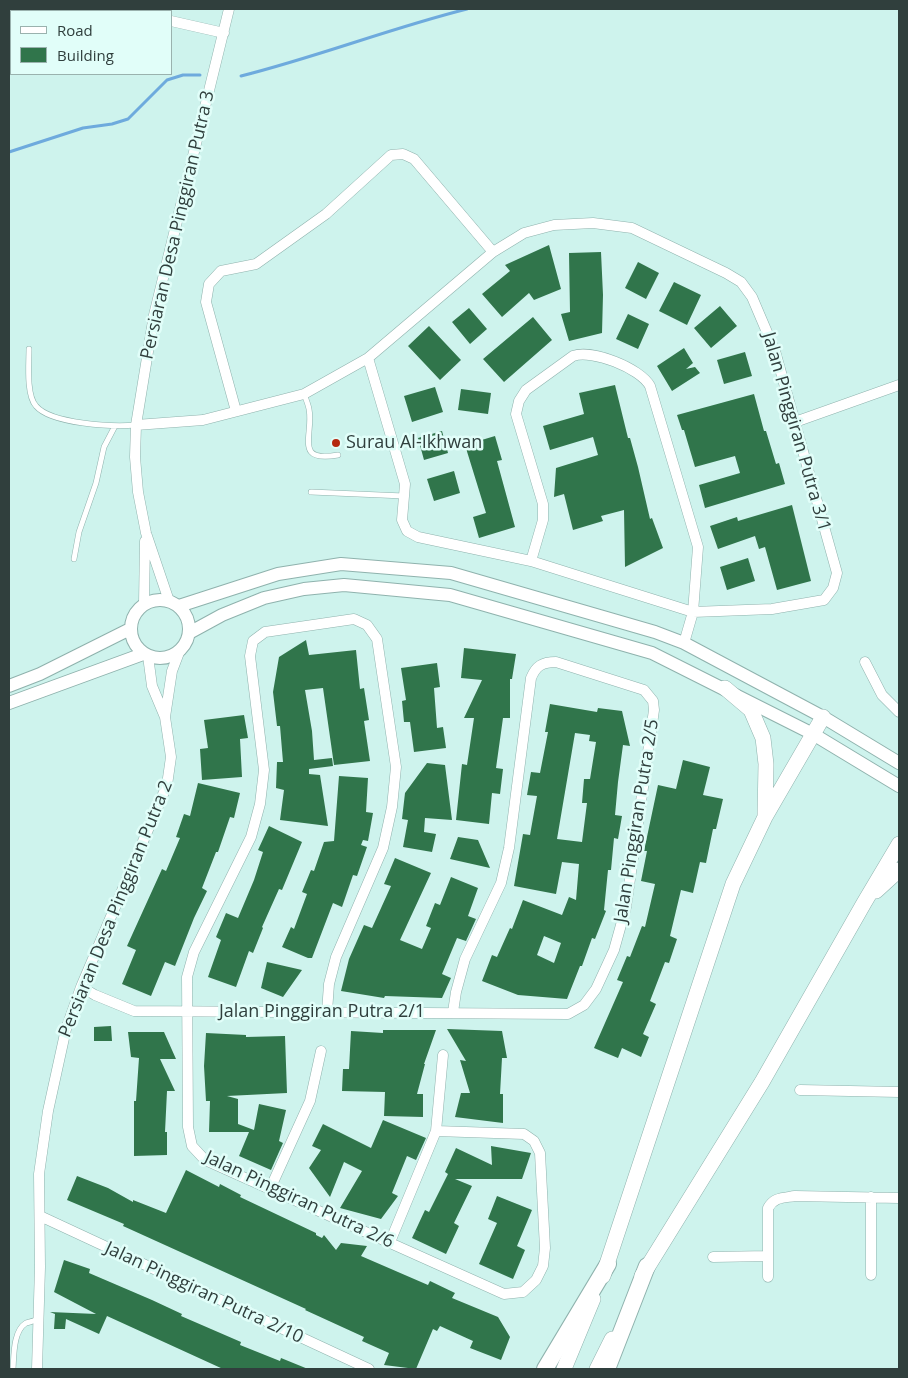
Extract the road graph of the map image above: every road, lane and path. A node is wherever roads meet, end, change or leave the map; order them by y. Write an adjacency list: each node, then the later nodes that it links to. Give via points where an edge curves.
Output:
1 (229, 9): 3 (street, Persiaran Desa Pinggiran Putra 3)
2 (172, 21): 3 (street)
3 (224, 33): 11 (street, Persiaran Desa Pinggiran Putra 3, via 154,315)
4 (493, 252): 6 (street, Jalan Pinggiran Putra 3/1); 9 (street, via 414,159 403,154 391,155 326,214 256,264 221,271 209,284 206,302); 10 (street, Jalan Pinggiran Putra 3/1, via 524,234 554,225 593,223 632,228 726,273 740,282 752,296 775,351)
5 (29, 349): 12 (lane, via 31,394 35,405 61,419)
6 (368, 358): 8 (street, Jalan Pinggiran Putra 3/1); 15 (street, via 404,484)
7 (899, 385): 10 (street)
8 (304, 394): 9 (street, Jalan Pinggiran Putra 3/1); 13 (lane, via 309,410 307,438 312,453 323,458)
9 (236, 412): 11 (street, Jalan Pinggiran Putra 3/1, via 203,420)
10 (795, 422): 21 (street, Jalan Pinggiran Putra 3/1, via 836,573 833,588 824,600 772,610)
11 (136, 425): 12 (lane); 16 (street, Persiaran Desa Pinggiran Putra 3, via 138,492)
12 (115, 426): 17 (lane, via 104,447)
13 (338, 455)
14 (311, 492): 15 (lane)
15 (404, 496): 18 (street, via 402,520 407,531 418,537)
16 (146, 532): 19 (street, Persiaran Desa Pinggiran Putra 3); 20 (street, Persiaran Desa Pinggiran Putra 3)
17 (74, 560)
18 (531, 561): 21 (street); 21 (street, via 544,511 516,414 519,401 526,390 580,353 614,361 642,376 650,386 698,547)
19 (174, 603): 20 (street, via 160,599); 23 (street, via 187,618); 24 (street, via 278,574 341,564 451,573)
20 (144, 604): 22 (street, via 136,611)
21 (693, 612): 24 (street)
22 (130, 629): 26 (street, via 136,647); 28 (street)
23 (189, 633): 25 (street); 29 (street, via 264,598 304,589 344,585 450,595 652,653)
24 (684, 643): 33 (street)
25 (180, 650): 26 (street, via 165,658); 32 (street, Persiaran Desa Pinggiran Putra 2, via 172,671)
26 (146, 655): 30 (street); 32 (street, Persiaran Desa Pinggiran Putra 2, via 152,686)
27 (865, 662): 31 (street, via 882,695)
28 (9, 686)
29 (725, 688): 34 (street); 37 (main road, via 751,710 763,738)
30 (9, 703)
31 (899, 712)
32 (165, 717): 41 (street, Persiaran Desa Pinggiran Putra 2, via 171,758 167,785)
33 (824, 717): 34 (main road); 35 (street)
34 (813, 734): 36 (street); 37 (main road)
35 (899, 763)
36 (899, 786)
37 (765, 818): 58 (main road, via 733,884)
38 (899, 844): 40 (main road)
39 (899, 870): 40 (main road)
40 (864, 903): 59 (main road, via 762,1082)
41 (81, 987): 42 (street, Jalan Pinggiran Putra 2/1, via 134,1011); 54 (street, Persiaran Desa Pinggiran Putra 2, via 66,1029 48,1111 40,1174)
42 (186, 1012): 43 (street, Jalan Pinggiran Putra 2/1); 43 (street, Jalan Pinggiran Putra 2/6, via 187,978 194,952 250,837 260,804 264,770 250,656 253,641 265,632 354,619 367,625 377,639 396,767 383,848 336,957 329,984); 51 (street, Jalan Pinggiran Putra 2/6, via 188,1127 192,1146 205,1160)
43 (327, 1012): 44 (street, Jalan Pinggiran Putra 2/1)
44 (453, 1012): 45 (street, Jalan Pinggiran Putra 2/1); 45 (street, Jalan Pinggiran Putra 2/5, via 465,959 500,883 509,848 531,678 540,664 556,662 644,690 653,701 654,710 626,907 614,950 596,989 584,1005)
45 (568, 1014)
46 (321, 1051): 51 (street, via 310,1101)
47 (443, 1055): 50 (street)
48 (800, 1090): 49 (street)
49 (899, 1092)
50 (436, 1131): 55 (street); 55 (street, Jalan Pinggiran Putra 2/6, via 524,1134 534,1141 540,1153 543,1266 536,1280 523,1292 504,1294)
51 (270, 1189): 55 (street, Jalan Pinggiran Putra 2/6)
52 (870, 1198): 53 (street); 56 (street, via 795,1196 772,1201 768,1208); 60 (street)
53 (899, 1198)
54 (40, 1216): 62 (street, Persiaran Desa Pinggiran Putra 2); 65 (street, Jalan Pinggiran Putra 2/10)
55 (390, 1242)
56 (768, 1256): 57 (street); 61 (street)
57 (712, 1257)
58 (608, 1264): 66 (main road); 67 (main road)
59 (647, 1266): 68 (main road); 69 (main road)
60 (871, 1275)
61 (768, 1277)
62 (38, 1319): 63 (lane, via 25,1324 18,1333); 64 (street, Persiaran Desa Pinggiran Putra 2)
63 (13, 1369)
64 (37, 1369)
65 (369, 1369)
66 (545, 1369)
67 (564, 1369)
68 (597, 1369)
69 (607, 1369)

